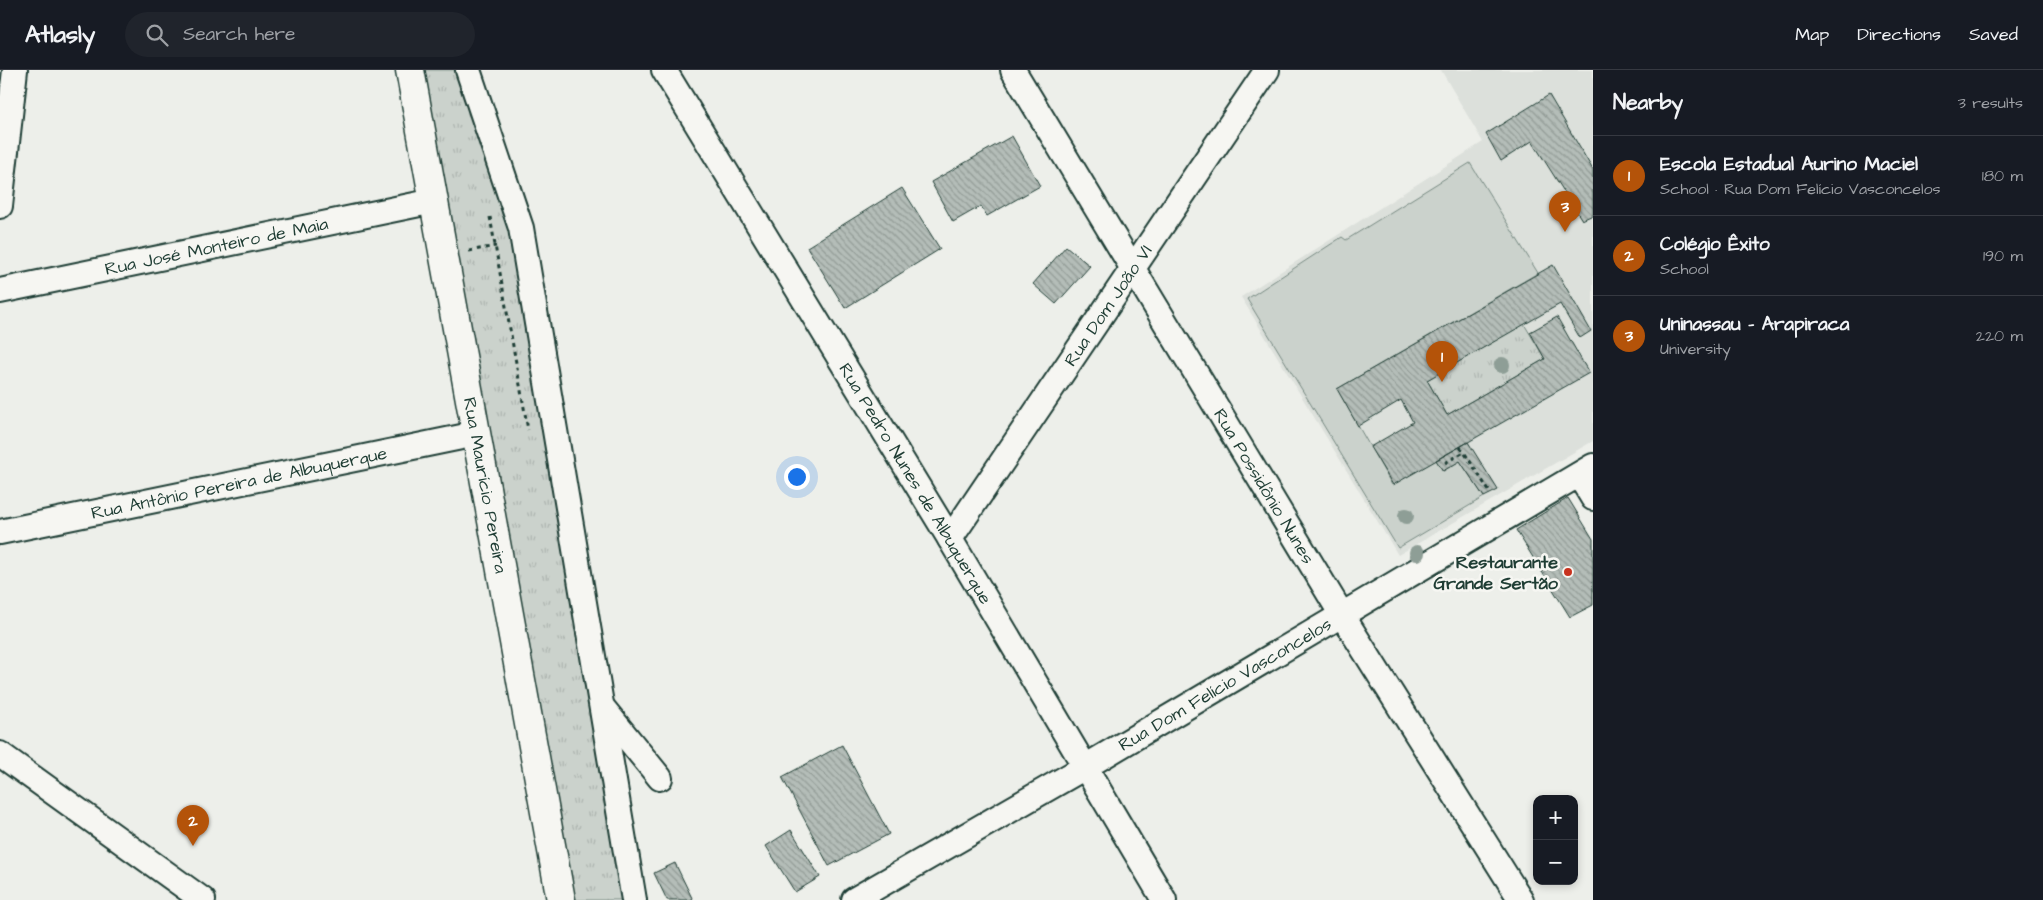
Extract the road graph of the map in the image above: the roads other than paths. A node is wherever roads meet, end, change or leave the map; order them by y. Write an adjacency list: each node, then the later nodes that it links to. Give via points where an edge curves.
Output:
1 (410, 70): 7 (main road, Rua Maurício Pereira)
2 (468, 70): 17 (street, via 521,228)
3 (664, 70): 15 (street, Rua Pedro Nunes de Albuquerque)
4 (1013, 70): 9 (street, Rua Possidônio Nunes)
5 (1267, 70): 9 (street, Rua Dom João VI)
6 (15, 79): 8 (street)
7 (434, 201): 10 (street, Rua José Monteiro de Maia); 11 (main road, Rua Maurício Pereira)
8 (0, 206)
9 (1132, 267): 15 (street, Rua Dom João VI); 16 (street, Rua Possidônio Nunes)
10 (0, 291)
11 (476, 434): 14 (street, Rua Antônio Pereira de Albuquerque); 22 (main road, Rua Maurício Pereira)
12 (1586, 470): 13 (street); 16 (street, Rua Dom Felício Vasconcelos)
13 (1593, 498)
14 (0, 532)
15 (950, 538): 19 (street, Rua Pedro Nunes de Albuquerque)
16 (1342, 615): 19 (street, Rua Dom Felício Vasconcelos); 26 (street, Rua Possidônio Nunes)
17 (602, 707): 20 (street); 23 (street)
18 (0, 754): 21 (street)
19 (1085, 767): 24 (street, Rua Dom Felício Vasconcelos); 25 (street, Rua Pedro Nunes de Albuquerque)
20 (660, 778)
21 (203, 900)
22 (561, 900)
23 (634, 900)
24 (854, 900)
25 (1164, 900)
26 (1521, 900)

